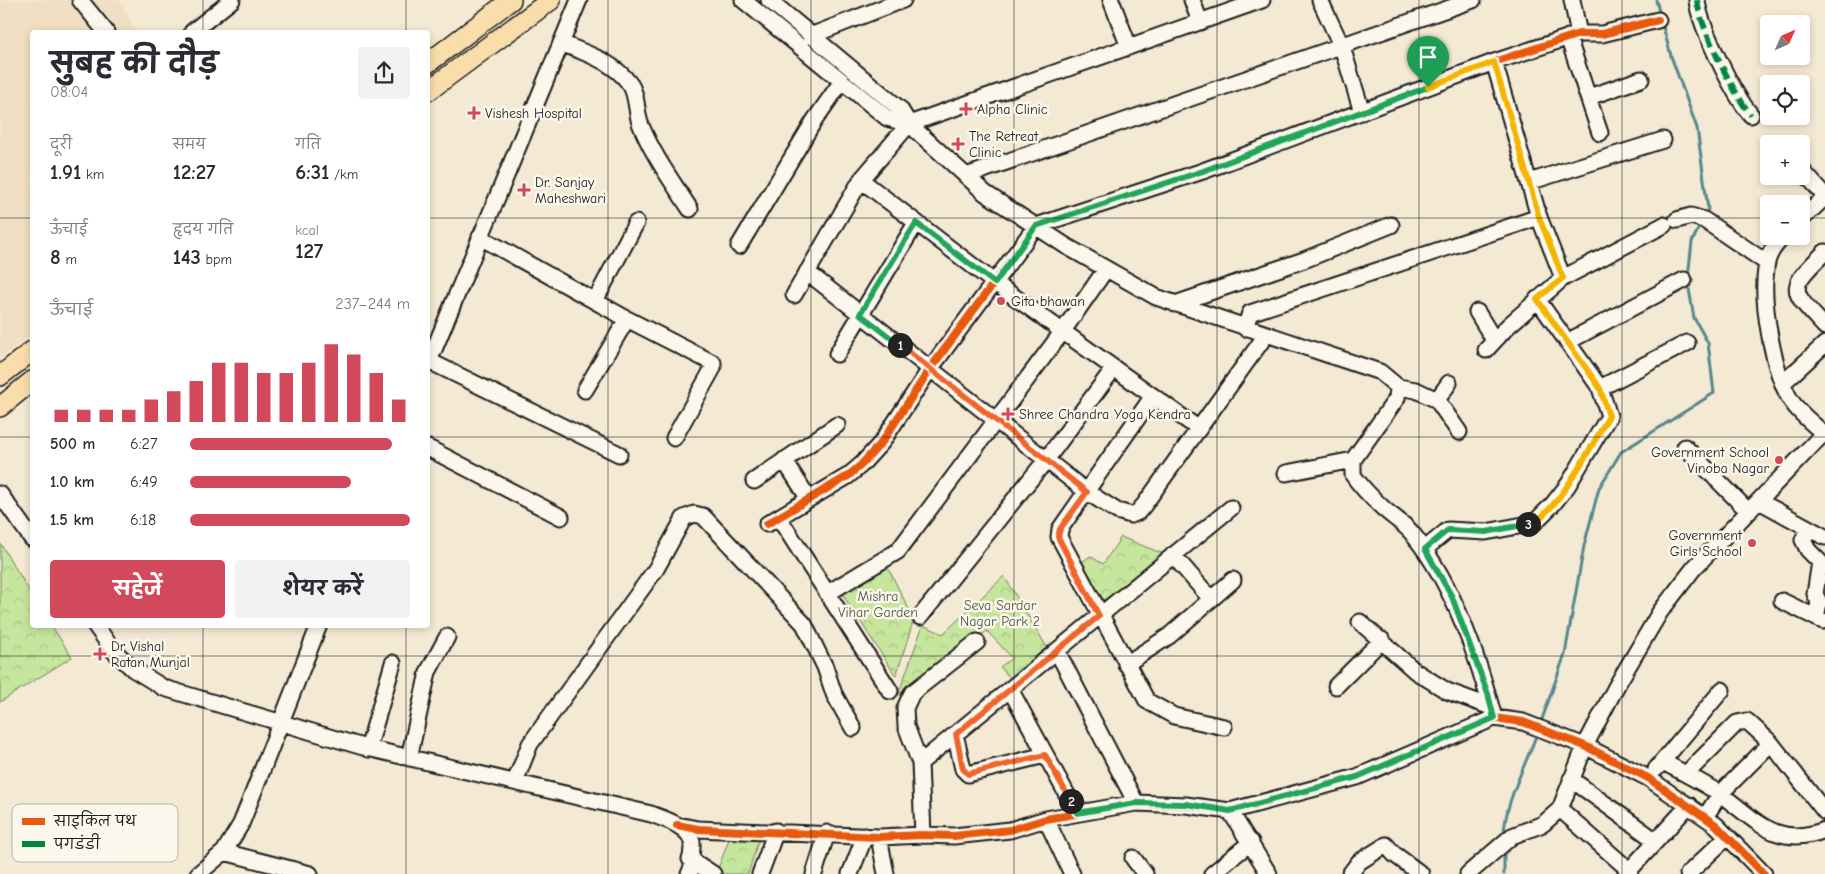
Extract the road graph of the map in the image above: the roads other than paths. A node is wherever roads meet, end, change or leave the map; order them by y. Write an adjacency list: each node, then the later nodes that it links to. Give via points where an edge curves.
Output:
1 (80, 0): 18 (street)
2 (232, 0): 19 (street)
3 (511, 0): 25 (main road)
4 (551, 0): 29 (main road)
5 (579, 0): 22 (street)
6 (743, 0): 28 (street)
7 (769, 0): 21 (street)
8 (903, 0): 21 (street)
9 (1111, 0): 23 (street)
10 (1192, 0): 17 (street)
11 (1262, 0): 17 (street)
12 (1320, 0): 24 (street)
13 (1473, 0): 24 (street)
14 (1572, 0): 20 (street)
15 (1697, 0): 32 (street, via 1715,52)
16 (1658, 20): 20 (street, via 1602,34)
17 (1200, 22): 23 (street)
18 (104, 30)
19 (194, 30)
20 (1574, 35): 26 (street); 30 (street)
21 (810, 36): 33 (street, via 900,108)
22 (561, 43): 41 (street, via 599,58 616,68 631,84 644,130 660,163); 48 (street)
23 (1129, 47): 33 (street)
24 (1342, 47): 31 (street); 36 (street)
25 (430, 61)
26 (1494, 62): 31 (street); 39 (street)
27 (1641, 79): 30 (street)
28 (842, 81): 33 (street, via 887,118); 50 (street, via 814,121)
29 (430, 90)
30 (1589, 97): 34 (street)
31 (1362, 112): 47 (street, via 1203,171)
32 (1751, 115)
33 (908, 124): 36 (street); 37 (street)
34 (1600, 133)
35 (1663, 140): 39 (street)
36 (966, 176): 47 (street, via 985,193)
37 (861, 180): 45 (street); 54 (street)
38 (1810, 180): 40 (street)
39 (1529, 182): 43 (street)
40 (1825, 196): 42 (street)
41 (690, 209)
42 (1810, 211)
43 (1539, 217): 55 (street); 66 (street, via 1250,313)
44 (636, 223): 60 (street)
45 (916, 223): 57 (street); 63 (street)
46 (1391, 225): 61 (street, via 1304,260)
47 (1036, 226): 53 (street); 57 (street)
48 (480, 237): 60 (street); 74 (street)
49 (1775, 245): 52 (street)
50 (739, 246)
51 (1825, 252): 65 (street, via 1800,276 1797,288 1798,298)
52 (1767, 263): 55 (street, via 1691,216); 81 (street, via 1766,307)
53 (1106, 269): 61 (street); 67 (street)
54 (807, 272): 58 (street); 63 (street)
55 (1563, 278): 59 (street)
56 (1684, 280): 69 (street)
57 (995, 283): 67 (street); 77 (street)
58 (794, 294)
59 (1537, 299): 62 (street, via 1490,345); 69 (street)
60 (595, 301): 64 (street)
61 (1175, 304): 66 (street)
62 (1477, 312)
63 (860, 314): 73 (street); 77 (street)
64 (627, 319): 84 (street); 93 (street, via 713,364)
65 (1825, 327)
66 (1245, 328): 68 (street)
67 (1063, 331): 76 (street); 88 (street)
68 (1266, 335): 82 (street, via 1380,372); 90 (street)
69 (1567, 342): 83 (street)
70 (1687, 342): 83 (street)
71 (1825, 344): 81 (street)
72 (30, 353): 78 (main road)
73 (837, 354)
74 (430, 357)
75 (430, 363): 96 (street)
76 (1114, 368): 85 (street); 98 (street)
77 (930, 369): 88 (street); 104 (street, via 882,442 861,465)
78 (0, 376)
79 (30, 383): 87 (main road)
80 (1449, 383): 86 (street)
81 (1783, 383): 92 (street, via 1791,401)
82 (1398, 387): 86 (street, via 1416,390); 99 (street, via 1397,398)
83 (1600, 388): 111 (street, via 1609,416 1568,485 1534,523 1486,532 1448,530)
84 (585, 390)
85 (1153, 396): 90 (street); 102 (street)
86 (1437, 400): 91 (street)
87 (0, 407)
88 (996, 421): 98 (street); 114 (street, via 898,550)
89 (837, 425): 97 (street)
90 (1199, 429): 102 (street, via 1138,512 1131,515 1117,511)
91 (1459, 432)
92 (1824, 434): 105 (street)
93 (674, 438)
94 (1685, 447): 105 (street)
95 (430, 449): 107 (street)
96 (619, 454)
97 (784, 460): 101 (street); 104 (street)
98 (1046, 460): 102 (street); 118 (street)
99 (1353, 460): 100 (street); 111 (street, via 1353,475 1358,482 1384,510 1408,528)
100 (1286, 473)
101 (754, 481)
102 (1087, 492): 117 (street, via 1060,529 1058,537)
103 (0, 494): 109 (street)
104 (809, 500): 114 (street, via 773,521)
105 (1754, 506): 108 (street); 139 (street, via 1694,568 1660,612)
106 (1231, 508): 112 (street)
107 (561, 517)
108 (1808, 529): 110 (street); 119 (street, via 1804,545 1820,562 1815,594)
109 (30, 536)
110 (1825, 537)
111 (1425, 549): 133 (street, via 1452,597)
112 (1173, 555): 115 (street); 117 (street)
113 (1234, 580): 115 (street)
114 (828, 593): 131 (street)
115 (1211, 599): 128 (street, via 1169,636)
116 (1782, 601): 119 (street)
117 (1099, 616): 126 (street); 128 (street)
118 (920, 617)
119 (1821, 620)
120 (1360, 622): 124 (street)
121 (97, 628): 134 (street, via 113,650 133,669 164,688)
122 (318, 628): 134 (street)
123 (447, 637): 142 (street, via 428,672)
124 (1382, 640): 129 (street); 133 (street, via 1415,671 1447,691)
125 (977, 642): 144 (street, via 912,693 905,708 906,726)
126 (1057, 651): 130 (street); 150 (street)
127 (393, 663): 140 (street)
128 (1126, 664): 135 (street, via 1146,701 1174,716)
129 (1336, 686)
130 (1010, 689): 137 (street); 141 (street)
131 (890, 690)
132 (1722, 690): 143 (street)
133 (1492, 712): 139 (street); 153 (street, via 1357,777)
134 (280, 722): 140 (street); 167 (street, via 241,824)
135 (1224, 727)
136 (853, 728): 148 (street, via 834,694 804,624 704,516 694,514 684,518 656,569 530,744)
137 (956, 734): 141 (street, via 963,769 968,774); 144 (street)
138 (1771, 743): 145 (street, via 1743,721); 149 (street); 154 (street)
139 (1586, 746): 146 (street); 147 (street)
140 (368, 748): 142 (street)
141 (1045, 755): 155 (street)
142 (409, 758): 148 (street)
143 (1663, 762): 145 (street); 146 (street)
144 (920, 763): 162 (street)
145 (1686, 774): 149 (street)
146 (1648, 778): 151 (street)
147 (1571, 779): 152 (street); 165 (street)
148 (515, 782): 158 (street, via 651,814)
149 (1720, 794): 156 (street); 159 (street, via 1750,820 1768,830 1805,836)
150 (1136, 803): 153 (street, via 1186,804); 155 (street)
151 (1690, 805): 156 (street); 165 (street)
152 (1560, 809): 170 (street); 185 (street, via 1543,824 1512,836)
153 (1230, 811): 166 (street)
154 (1825, 812)
155 (1077, 813): 157 (street)
156 (1705, 817): 164 (street)
157 (1046, 819): 162 (street, via 1010,830 954,836); 179 (street)
158 (677, 825): 160 (street, via 698,829); 169 (street, via 692,841)
159 (1825, 830)
160 (776, 831): 161 (street); 175 (street)
161 (827, 833): 163 (street); 176 (street)
162 (923, 834): 163 (street)
163 (872, 836): 177 (street); 178 (street)
164 (1727, 837): 186 (street); 187 (street)
165 (1656, 841): 170 (street)
166 (1251, 842): 181 (street); 182 (street)
167 (224, 852): 171 (street); 172 (street)
168 (1133, 858): 180 (street)
169 (690, 867): 173 (street, via 684,862); 174 (street)
170 (1627, 872)
171 (198, 874)
172 (310, 874)
173 (679, 874)
174 (713, 874)
175 (760, 874)
176 (814, 874)
177 (850, 874)
178 (886, 874)
179 (1072, 874)
180 (1145, 874)
181 (1212, 874)
182 (1269, 874)
183 (1350, 874): 184 (street, via 1359,862 1386,845)
184 (1421, 874)
185 (1468, 874)
186 (1688, 874)
187 (1764, 874)

